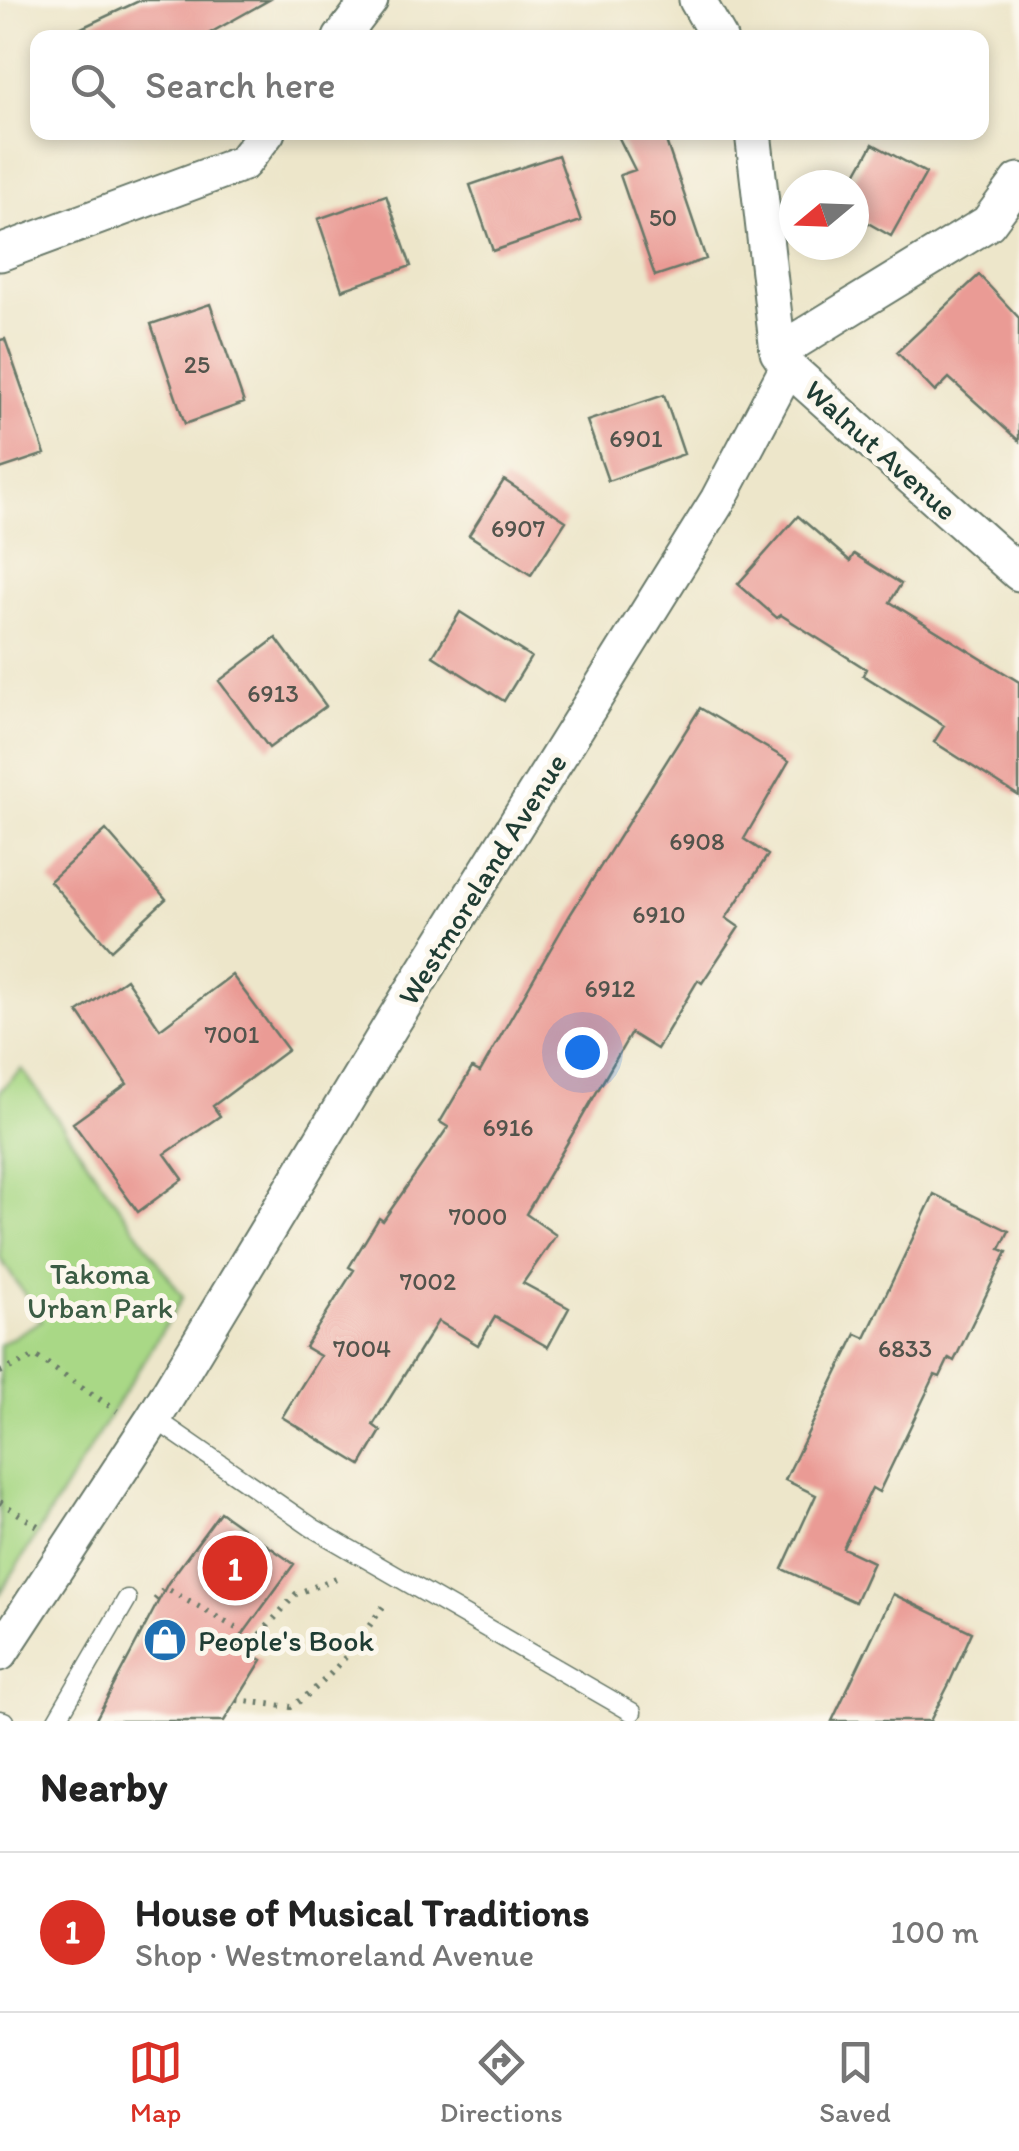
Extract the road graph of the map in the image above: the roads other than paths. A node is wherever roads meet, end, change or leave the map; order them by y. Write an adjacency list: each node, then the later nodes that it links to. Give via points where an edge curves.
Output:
1 (370, 0): 3 (street)
2 (697, 0): 4 (street)
3 (346, 30)
4 (714, 30)
5 (260, 140): 8 (street, via 243,163)
6 (754, 140): 9 (street)
7 (1019, 182): 9 (street, via 988,223)
8 (0, 252)
9 (783, 360): 10 (street, Walnut Avenue); 11 (street, Westmoreland Avenue, via 718,500)
10 (1019, 573)
11 (154, 1418): 13 (street, Westmoreland Avenue); 14 (lane, via 313,1528)
12 (127, 1599): 15 (lane)
13 (0, 1653)
14 (632, 1712)
15 (56, 1721)

